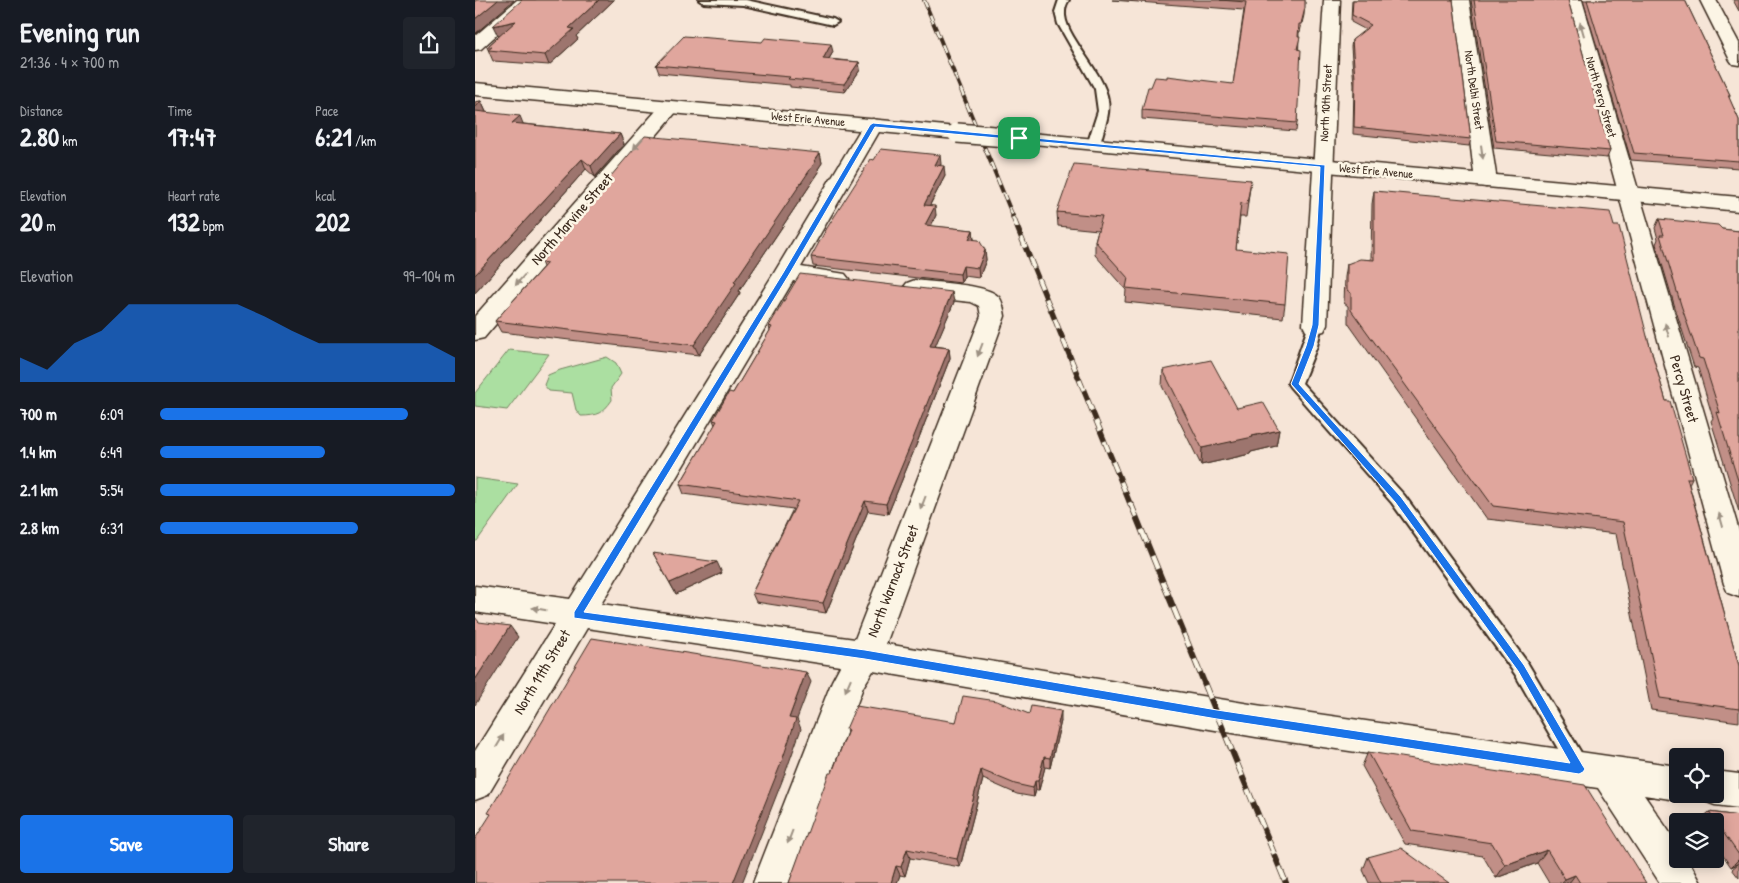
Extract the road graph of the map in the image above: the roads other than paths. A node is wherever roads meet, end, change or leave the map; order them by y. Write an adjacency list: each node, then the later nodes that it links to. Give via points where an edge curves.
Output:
1 (527, 0): 9 (street)
2 (704, 0): 8 (lane, via 743,2)
3 (1065, 0): 14 (lane, via 1059,13 1063,25 1091,69 1103,99 1103,113)
4 (1332, 0): 15 (street, North 10th Street)
5 (1461, 0): 16 (street, North Delhi Street, one-way to 16)
6 (1574, 0): 17 (street, North Percy Street, one-way to 6)
7 (1709, 0): 10 (street)
8 (833, 22)
9 (475, 45)
10 (1739, 60)
11 (475, 89): 12 (street, West Erie Avenue)
12 (670, 107): 13 (street, West Erie Avenue); 23 (street, North Marvine Street, one-way to 23)
13 (873, 125): 14 (street, West Erie Avenue, bridge); 19 (street, North 11th Street)
14 (1093, 145): 15 (street, West Erie Avenue)
15 (1323, 166): 16 (street, West Erie Avenue); 22 (street, North 10th Street)
16 (1486, 181): 17 (street, West Erie Avenue)
17 (1629, 194): 18 (street, West Erie Avenue); 24 (street, Percy Street, one-way to 17)
18 (1739, 204)
19 (786, 273): 20 (street); 26 (street, North 11th Street)
20 (862, 282)
21 (891, 285): 27 (street, North Warnock Street, one-way to 27, via 976,295 991,304 993,316)
22 (1315, 325): 28 (lane, via 1295,384 1398,500)
23 (475, 332)
24 (1739, 584)
25 (475, 599): 26 (street, one-way to 25)
26 (577, 615): 27 (street); 30 (street, North 11th Street, one-way to 26)
27 (865, 655): 28 (street, via 1217,715); 33 (street, North Warnock Street, one-way to 33, via 849,681)
28 (1594, 771): 29 (street); 34 (street)
29 (1669, 782)
30 (475, 783)
31 (1724, 789): 32 (street)
32 (1739, 791)
33 (772, 883)
34 (1682, 883)

